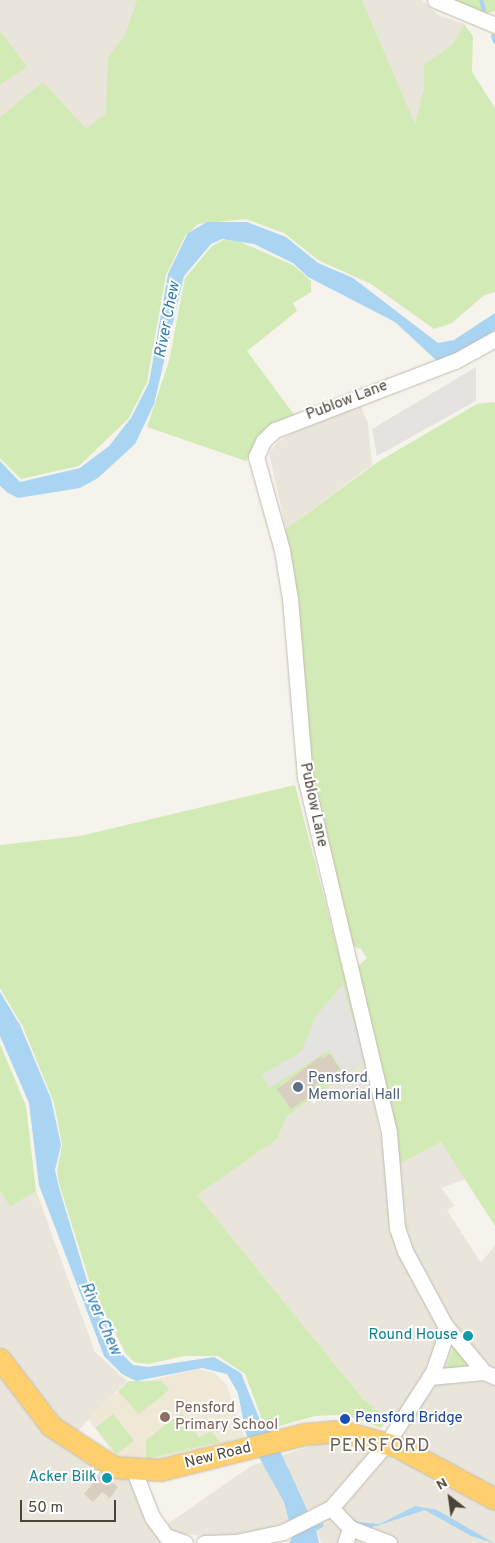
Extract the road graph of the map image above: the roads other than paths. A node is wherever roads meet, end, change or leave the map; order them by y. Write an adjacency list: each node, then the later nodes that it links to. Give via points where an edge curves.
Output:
1 (435, 0): 2 (street)
2 (495, 26)
3 (495, 339): 4 (street, Publow Lane, via 455,361 275,430 263,441 256,457 282,550 289,591 305,777 389,1132 397,1228 404,1251)
4 (445, 1326): 6 (street, Publow Lane); 7 (street, via 440,1355)
5 (0, 1359): 9 (highway, New Road, via 31,1404 60,1433 105,1463)
6 (489, 1375): 7 (street)
7 (430, 1377): 8 (street)
8 (387, 1443): 9 (highway, New Road, via 342,1431 286,1438 160,1470); 10 (highway, New Road); 11 (street)
9 (134, 1471): 13 (street, via 140,1493)
10 (495, 1499)
11 (331, 1508): 12 (street); 15 (street, via 285,1531 236,1542)
12 (350, 1528): 16 (street); 17 (street)
13 (162, 1539): 14 (street)
14 (185, 1543)
15 (204, 1543)
16 (345, 1543)
17 (390, 1543)

